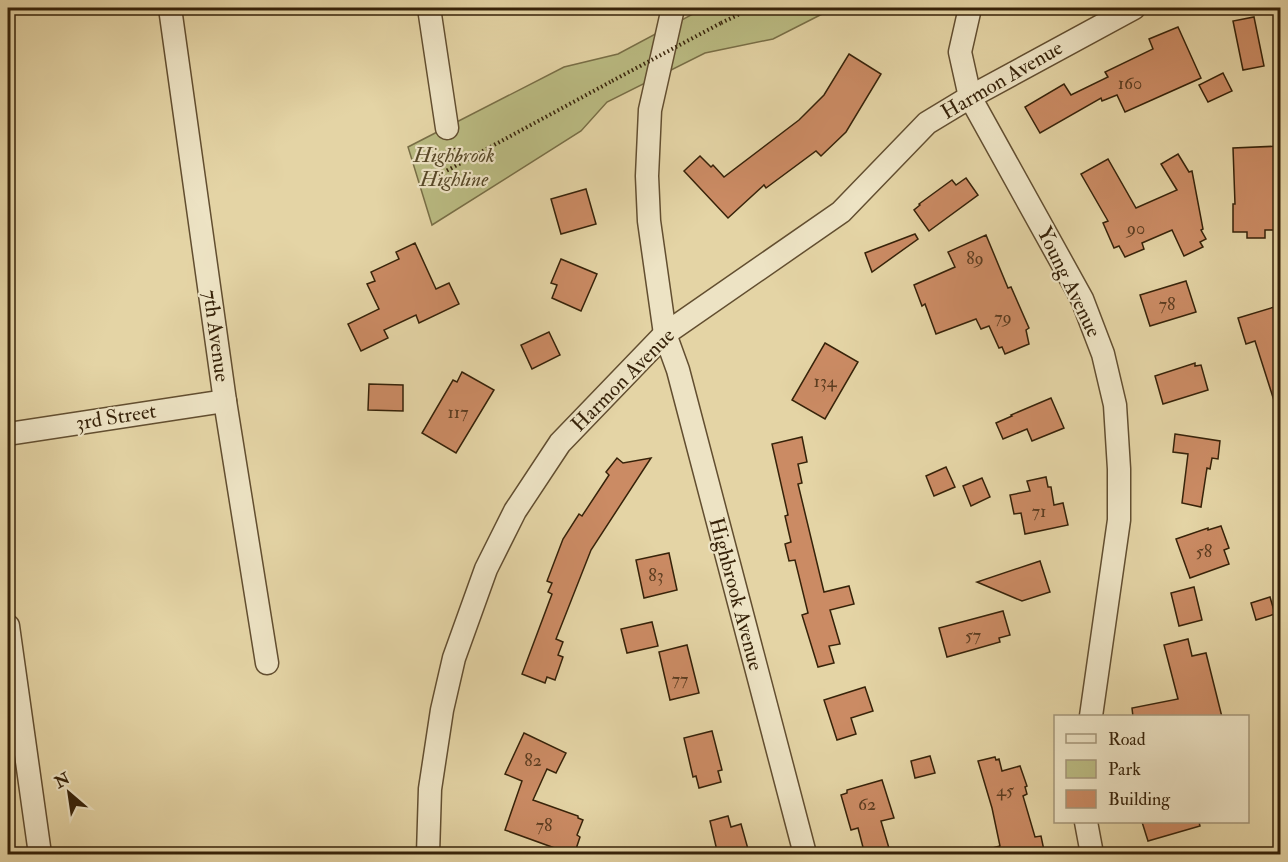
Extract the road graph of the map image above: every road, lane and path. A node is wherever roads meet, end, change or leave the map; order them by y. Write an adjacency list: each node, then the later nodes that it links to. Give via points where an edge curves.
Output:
1 (170, 8): 11 (street, 7th Avenue)
2 (429, 8): 8 (street)
3 (673, 8): 10 (street, Highbrook Avenue, via 650,110 647,176 649,221)
4 (752, 8): 9 (path, bridge)
5 (970, 8): 7 (street, Young Avenue, via 960,52)
6 (1134, 8): 7 (street, Harmon Avenue)
7 (970, 97): 10 (street, Harmon Avenue, via 927,123 841,212); 15 (street, Young Avenue, via 1082,299 1103,354 1115,405 1119,520)
8 (447, 128)
9 (435, 177)
10 (665, 334): 18 (street, Harmon Avenue, via 560,443 515,511 486,569 454,658 442,710 430,789); 19 (street, Highbrook Avenue, via 681,381)
11 (225, 401): 12 (street, 3rd Street); 14 (street, 7th Avenue)
12 (8, 434)
13 (8, 626): 17 (street)
14 (267, 663)
15 (1091, 715)
16 (1086, 823): 20 (street)
17 (39, 855)
18 (429, 855)
19 (805, 855)
20 (1092, 855)

